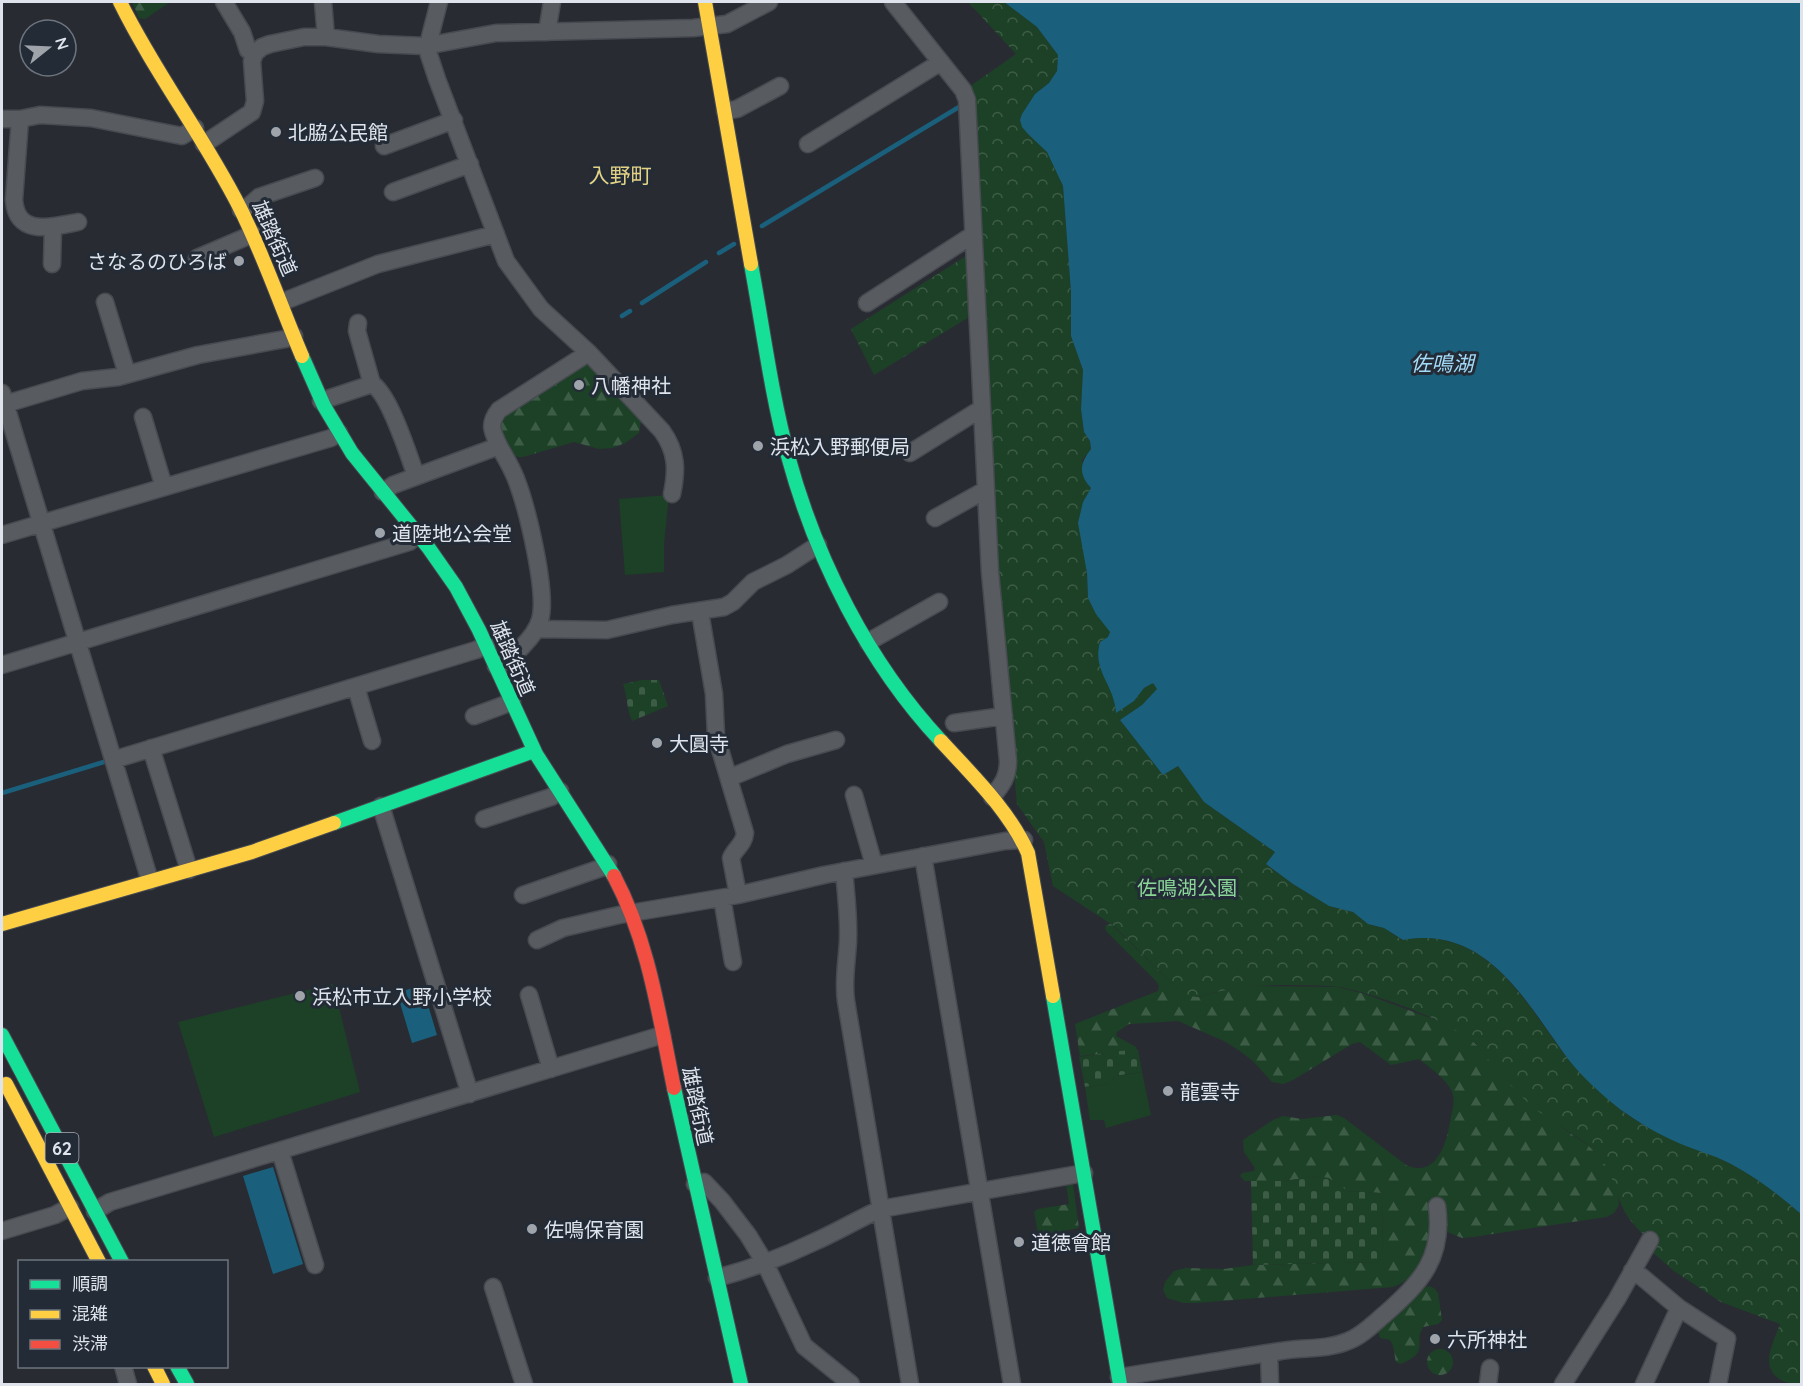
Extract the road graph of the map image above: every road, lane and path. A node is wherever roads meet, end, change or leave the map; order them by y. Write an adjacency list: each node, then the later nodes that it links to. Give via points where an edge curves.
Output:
1 (120, 2): 20 (street, 雄踏街道, via 146,52)
2 (224, 2): 13 (street, via 248,50)
3 (323, 2): 11 (street)
4 (439, 2): 12 (street)
5 (552, 2): 10 (street)
6 (705, 2): 9 (street)
7 (893, 2): 14 (street)
8 (763, 3): 9 (street, via 728,24)
9 (711, 26): 10 (street); 16 (street)
10 (547, 32): 12 (street, via 479,35)
11 (326, 37): 12 (street); 13 (street, via 287,40)
12 (429, 45): 19 (street, via 437,79)
13 (255, 53): 21 (street, via 252,112)
14 (941, 62): 22 (street); 33 (street, via 967,100)
15 (780, 86): 16 (street, via 737,109)
16 (725, 111): 60 (street, via 779,422)
17 (2, 119): 18 (street)
18 (20, 120): 20 (street, via 40,115 91,118 182,136); 27 (street)
19 (454, 120): 23 (street); 24 (street)
20 (195, 128): 21 (street, 雄踏街道)
21 (204, 144): 28 (street, 雄踏街道)
22 (808, 144)
23 (384, 146)
24 (470, 164): 26 (street); 32 (street)
25 (315, 178): 28 (street, via 259,198)
26 (393, 192)
27 (8, 203): 30 (street, via 27,224)
28 (241, 210): 31 (street, 雄踏街道)
29 (78, 222): 30 (street)
30 (53, 227): 35 (street)
31 (253, 234): 34 (street); 37 (street, 雄踏街道)
32 (496, 234): 37 (street, via 378,264); 41 (street, via 506,261 541,309)
33 (974, 238): 38 (street, via 968,238); 46 (street)
34 (197, 258)
35 (52, 264)
36 (105, 302): 42 (street)
37 (282, 302): 40 (street, 雄踏街道)
38 (867, 303)
39 (358, 323): 43 (street)
40 (294, 336): 42 (street); 45 (street, 雄踏街道)
41 (587, 352): 49 (street, via 499,410 491,428); 55 (street, via 669,441 676,465)
42 (127, 374): 44 (street)
43 (372, 384): 45 (street); 51 (street, via 379,388)
44 (3, 401): 57 (street)
45 (321, 401): 48 (street, 雄踏街道)
46 (982, 412): 50 (street); 54 (street)
47 (143, 417): 52 (street)
48 (339, 433): 52 (street); 53 (street, 雄踏街道)
49 (499, 446): 51 (street); 63 (street, via 516,478 533,540 542,603)
50 (910, 453)
51 (416, 476): 53 (street)
52 (164, 487): 57 (street)
53 (383, 492): 59 (street, 雄踏街道)
54 (986, 493): 56 (street); 72 (street)
55 (672, 494)
56 (935, 518)
57 (41, 523): 58 (street); 64 (street)
58 (2, 534)
59 (418, 535): 64 (street, via 409,542); 66 (street, 雄踏街道, via 455,586)
60 (818, 545): 62 (street, via 753,582 733,602); 65 (street)
61 (939, 602): 65 (street)
62 (700, 612): 63 (street, via 607,630); 79 (street, via 714,694 716,736)
63 (536, 629): 68 (street, via 508,661)
64 (77, 642): 67 (street); 78 (street)
65 (868, 642): 82 (street, via 924,722)
66 (487, 645): 68 (street, 雄踏街道); 69 (street)
67 (2, 664)
68 (496, 666): 70 (street, 雄踏街道)
69 (356, 687): 75 (street); 76 (street)
70 (512, 702): 71 (street); 77 (street, 雄踏街道)
71 (474, 716)
72 (1004, 716): 73 (street); 82 (street, via 1008,771)
73 (954, 723)
74 (836, 740): 79 (street, via 787,754)
75 (372, 741)
76 (151, 748): 78 (street); 89 (street)
77 (534, 751): 80 (street, 雄踏街道); 83 (street)
78 (113, 760): 91 (street)
79 (729, 778): 93 (street, via 745,833 745,840 731,858)
80 (560, 791): 84 (street); 87 (street, 雄踏街道)
81 (854, 795): 88 (street)
82 (992, 797): 85 (street)
83 (381, 806): 89 (street); 103 (street)
84 (484, 819)
85 (1023, 840): 86 (street); 105 (street, via 1031,866)
86 (923, 856): 88 (street); 107 (street)
87 (608, 864): 92 (street); 94 (street, 雄踏街道)
88 (874, 865): 90 (street)
89 (189, 870): 91 (street)
90 (844, 871): 93 (street); 110 (street, via 848,919 844,984)
91 (150, 881): 95 (street)
92 (523, 895)
93 (730, 897): 94 (street); 97 (street)
94 (632, 914): 96 (street, via 563,928); 100 (street, 雄踏街道)
95 (2, 924)
96 (537, 940)
97 (733, 962)
98 (529, 995): 101 (street)
99 (2, 1035): 111 (street, 62)
100 (662, 1035): 101 (street); 106 (street, 雄踏街道)
101 (551, 1069): 103 (street)
102 (2, 1075): 109 (street, 62)
103 (470, 1094): 104 (street)
104 (280, 1151): 111 (street, via 110,1202); 117 (street)
105 (1084, 1173): 107 (street); 126 (street)
106 (695, 1184): 116 (street, via 704,1182 722,1201); 119 (street, 雄踏街道)
107 (980, 1191): 110 (street); 134 (street)
108 (1437, 1206): 122 (street, via 1438,1240 1426,1271 1370,1328 1336,1345)
109 (70, 1207): 112 (street); 114 (street, 62)
110 (881, 1209): 116 (street); 133 (street)
111 (94, 1211): 115 (street, 62)
112 (2, 1231)
113 (1650, 1240): 118 (street)
114 (98, 1260)
115 (121, 1260)
116 (765, 1263): 119 (street); 132 (street, via 804,1346)
117 (315, 1265)
118 (1632, 1271): 121 (street); 136 (street)
119 (717, 1278): 131 (street, 雄踏街道)
120 (493, 1287): 130 (street)
121 (1679, 1308): 137 (street); 138 (street, via 1727,1339)
122 (1269, 1353): 126 (street); 135 (street)
123 (124, 1368): 127 (street)
124 (155, 1368): 128 (street)
125 (178, 1368): 129 (street)
126 (1120, 1381)
127 (128, 1384)
128 (163, 1384)
129 (187, 1384)
130 (524, 1384)
131 (741, 1384)
132 (851, 1384)
133 (910, 1384)
134 (1012, 1384)
135 (1270, 1384)
136 (1563, 1384)
137 (1644, 1384)
138 (1718, 1384)

